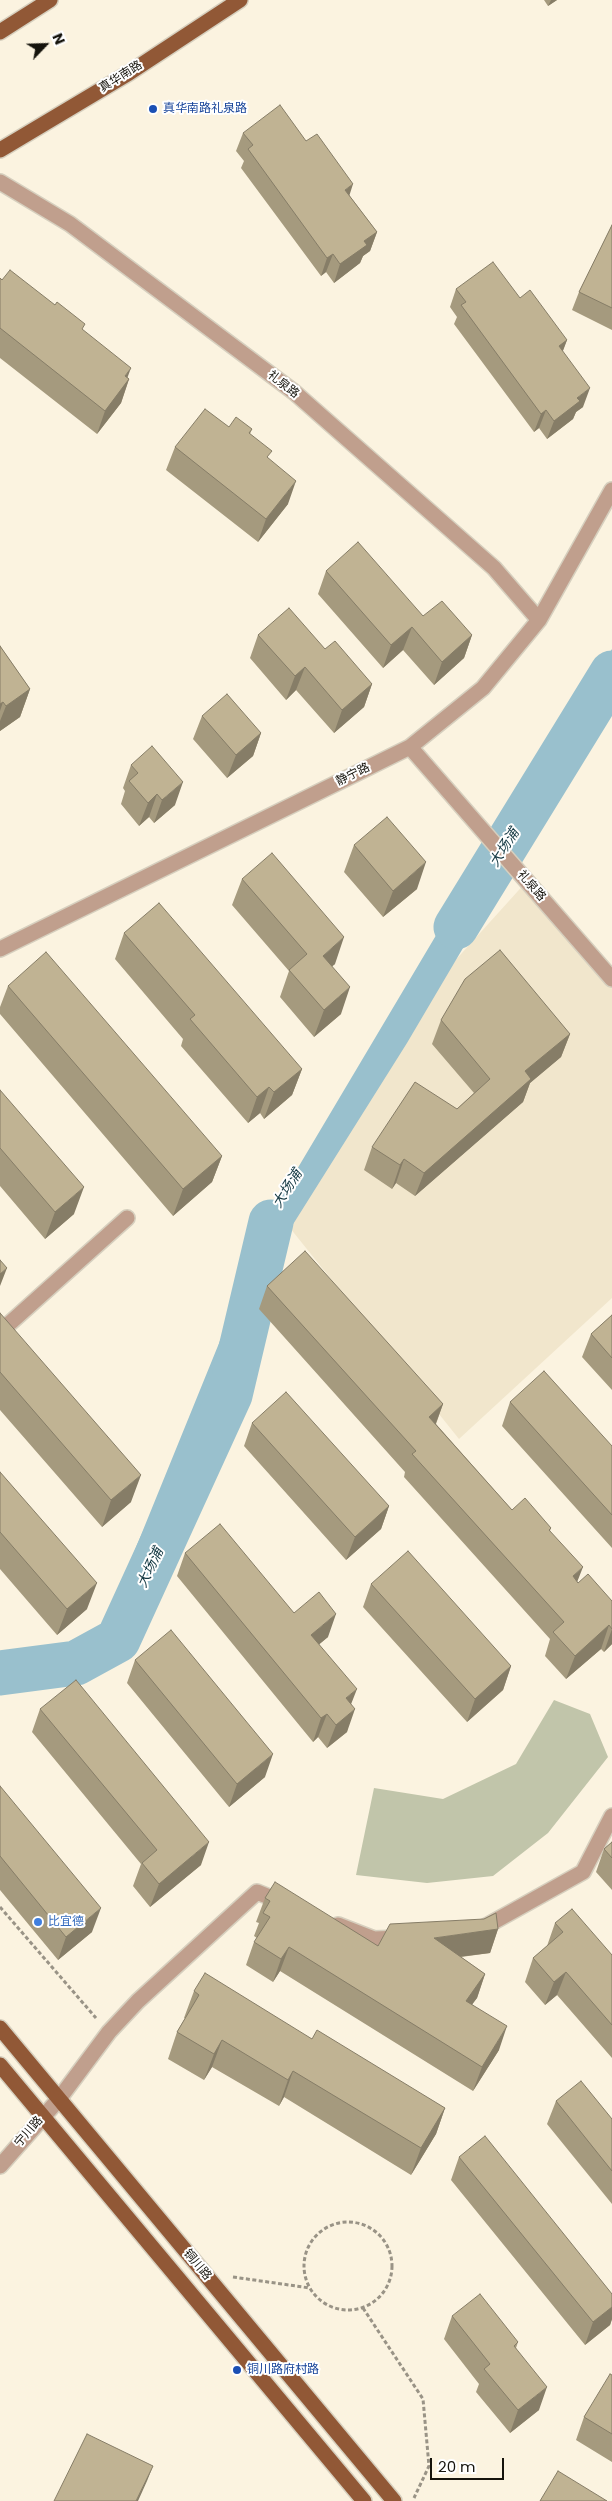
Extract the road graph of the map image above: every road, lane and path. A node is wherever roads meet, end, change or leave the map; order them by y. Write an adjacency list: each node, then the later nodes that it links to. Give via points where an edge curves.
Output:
1 (50, 0): 3 (main road)
2 (240, 0): 4 (main road, 真华南路, via 129,73)
3 (0, 32)
4 (0, 150)
5 (0, 182): 7 (street, 礼泉路, via 70,224 294,392 494,568)
6 (612, 490): 7 (street, 静宁路)
7 (540, 620): 8 (street, 静宁路, via 483,688)
8 (410, 747): 9 (street, 静宁路); 10 (street, 礼泉路)
9 (0, 949)
10 (612, 979)
11 (127, 1218): 12 (street)
12 (0, 1332)
13 (612, 1816): 17 (street, via 583,1872 475,1932)
14 (0, 1907): 20 (path)
15 (302, 1910): 20 (street, 宁川路, via 257,1892 138,2001)
16 (320, 1917): 18 (street, via 374,1939)
17 (466, 1933)
18 (420, 1936)
19 (0, 2028): 22 (main road, 铜川路)
20 (109, 2032): 22 (street, 宁川路)
21 (0, 2064): 23 (main road, 铜川路)
22 (58, 2099): 23 (street, 宁川路); 25 (main road, 铜川路)
23 (43, 2116): 24 (street, 宁川路); 28 (main road, 铜川路)
24 (0, 2166)
25 (203, 2272): 26 (path); 29 (main road, 铜川路)
26 (310, 2288): 27 (path, via 333,2308); 27 (path, via 305,2267 309,2245 331,2225 345,2221 359,2223 372,2228 383,2238 390,2250 392,2264 391,2278 385,2291)
27 (362, 2308): 30 (path, via 423,2399 429,2466)
28 (364, 2501)
29 (394, 2501)
30 (413, 2501)

